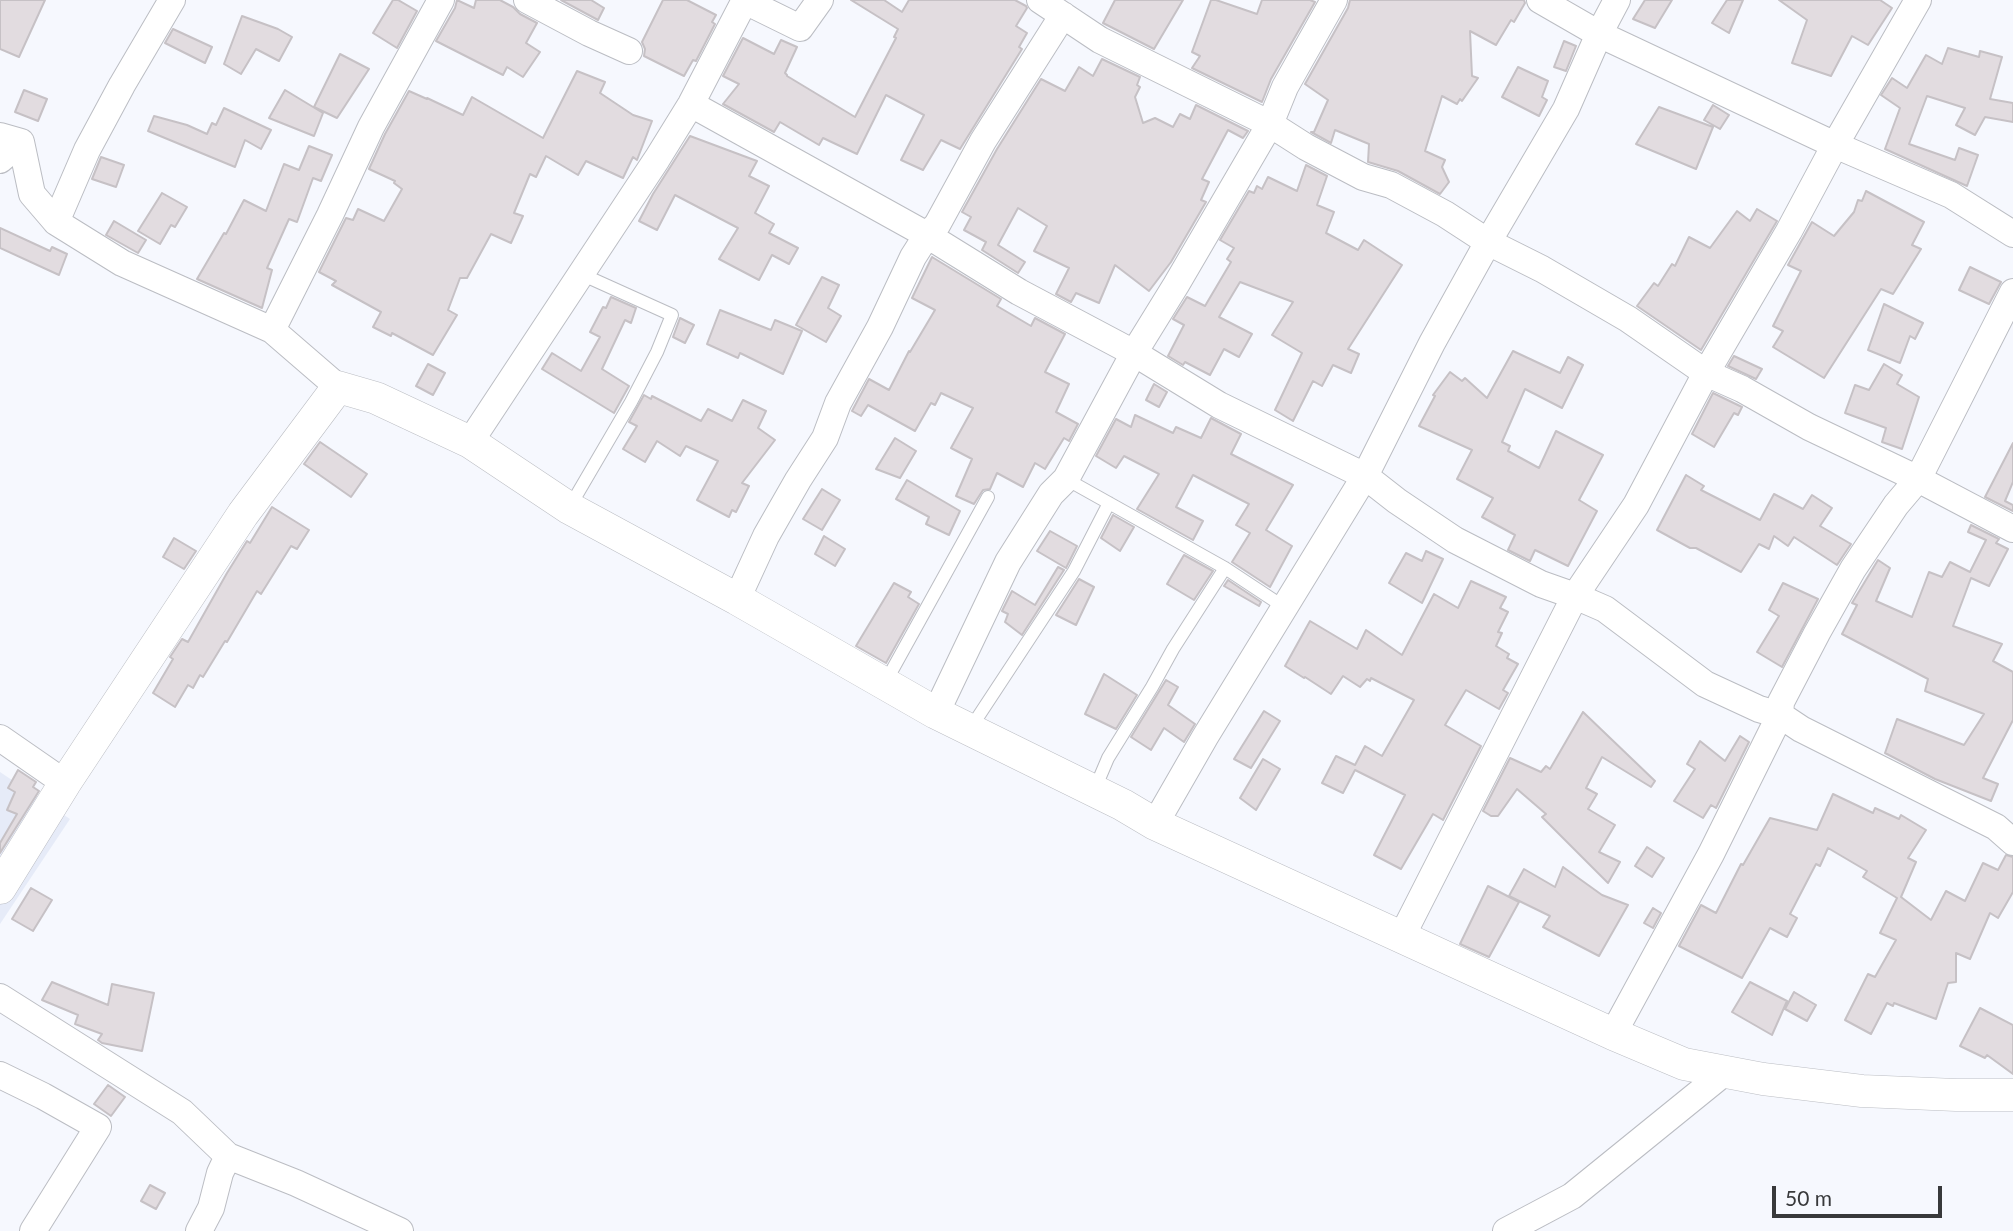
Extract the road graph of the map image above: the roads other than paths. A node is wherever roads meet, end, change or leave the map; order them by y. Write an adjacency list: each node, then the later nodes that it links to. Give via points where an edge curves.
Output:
1 (173, 0): 18 (street, via 87,150)
2 (441, 0): 24 (street, via 371,127)
3 (527, 0): 12 (street)
4 (745, 0): 5 (street, via 800,27); 13 (street)
5 (820, 0)
6 (1334, 0): 14 (street, via 1285,87)
7 (1541, 0): 11 (street)
8 (1617, 0): 11 (street)
9 (1918, 0): 16 (street)
10 (1051, 5): 14 (street, via 1100,40); 20 (street, via 983,141)
11 (1599, 34): 16 (street); 21 (street, via 1566,109)
12 (629, 51)
13 (691, 104): 20 (street); 22 (street)
14 (1270, 124): 21 (street, via 1363,177 1391,185 1434,208); 25 (street)
15 (10, 139): 17 (street); 18 (street, via 32,194)
16 (1835, 145): 19 (street, via 1951,195); 26 (street)
17 (0, 160)
18 (56, 222): 24 (street, via 122,263)
19 (2013, 234)
20 (927, 235): 25 (street, via 1019,292); 38 (street, via 838,403 825,438 766,536)
21 (1488, 242): 26 (street, via 1628,319); 29 (street)
22 (581, 274): 28 (street); 34 (lane, via 672,315 631,402)
23 (2013, 292): 31 (street)
24 (272, 330): 27 (street)
25 (1134, 353): 29 (street, via 1219,405); 30 (street)
26 (1706, 373): 31 (street); 37 (street, via 1636,505)
27 (338, 387): 28 (street, via 376,398); 45 (street, via 243,514)
28 (470, 442): 34 (street)
29 (1365, 476): 37 (street, via 1455,540 1541,584); 39 (street)
30 (1066, 479): 33 (lane); 41 (street, via 1051,494 1008,562)
31 (1918, 479): 35 (street); 42 (street, via 1853,569 1781,702)
32 (988, 497): 40 (lane)
33 (1109, 503): 36 (lane); 43 (lane, via 1074,571)
34 (569, 508): 38 (street)
35 (2013, 529)
36 (1225, 568): 39 (lane); 46 (lane, via 1108,758)
37 (1576, 596): 42 (street, via 1605,609 1705,684); 50 (street)
38 (737, 599): 40 (street)
39 (1284, 607): 47 (street)
40 (885, 683): 41 (street)
41 (936, 713): 43 (street)
42 (1780, 715): 48 (street, via 1996,827); 52 (street)
43 (970, 729): 46 (street)
44 (0, 738): 45 (street)
45 (65, 783): 49 (street)
46 (1094, 791): 47 (street)
47 (1154, 824): 50 (street)
48 (2013, 842)
49 (0, 888)
50 (1401, 938): 52 (street)
51 (0, 996): 56 (street, via 181,1112)
52 (1613, 1034): 53 (street, via 1684,1064)
53 (1725, 1072): 55 (street, via 1862,1091); 60 (street, via 1572,1196)
54 (0, 1075): 57 (street, via 97,1127)
55 (2013, 1095)
56 (228, 1156): 58 (street); 59 (street)
57 (33, 1231)
58 (199, 1231)
59 (400, 1231)
60 (1506, 1231)

